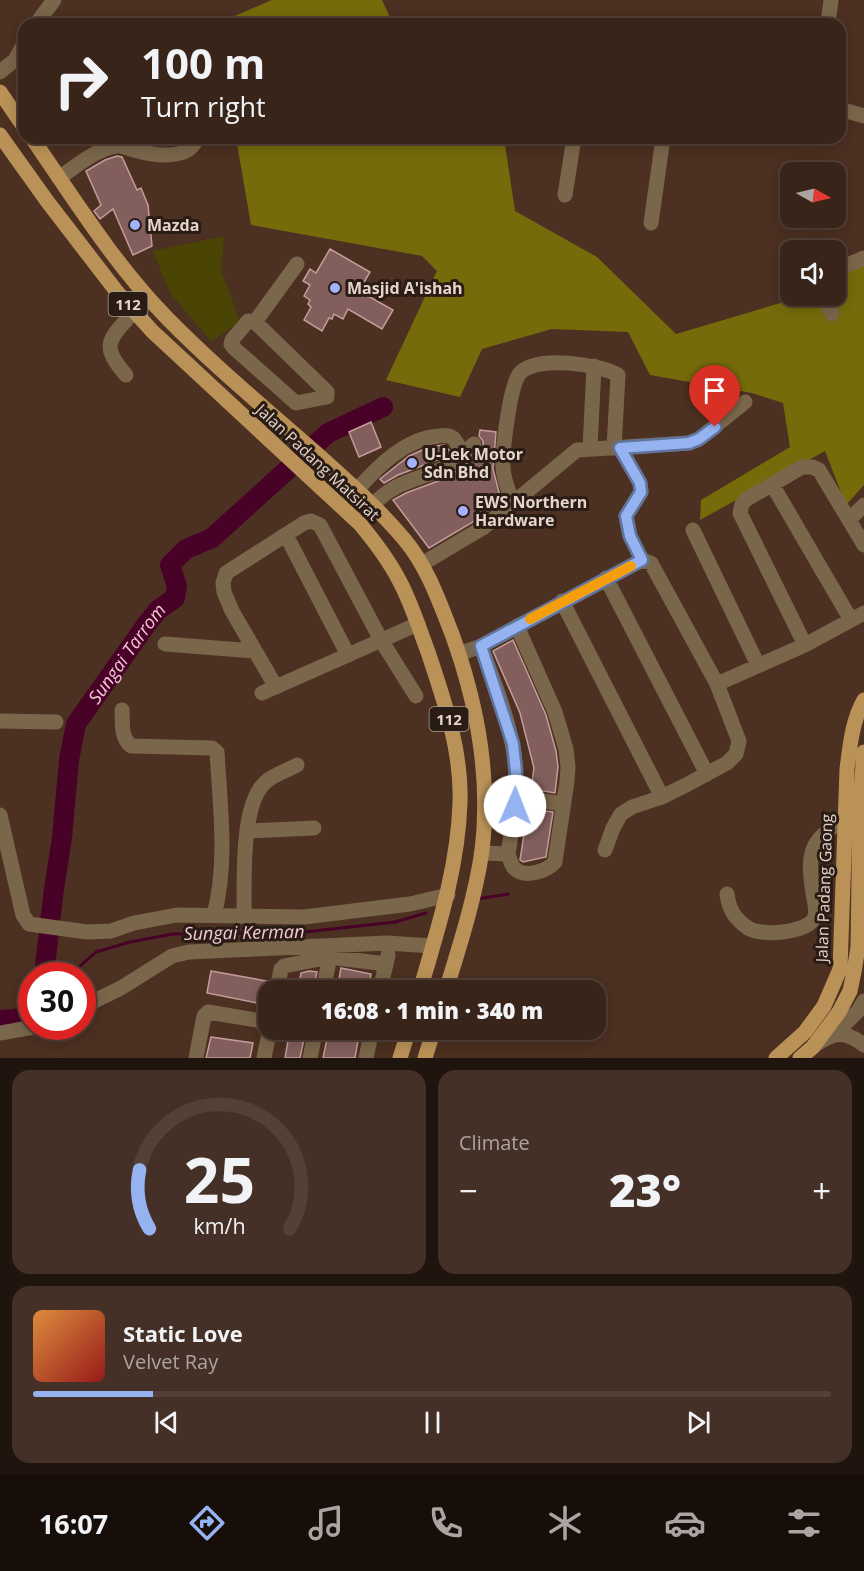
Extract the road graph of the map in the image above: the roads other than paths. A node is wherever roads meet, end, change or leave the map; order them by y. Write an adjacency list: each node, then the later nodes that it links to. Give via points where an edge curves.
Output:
1 (54, 0): 3 (street)
2 (831, 0): 4 (street)
3 (40, 18)
4 (829, 18)
5 (18, 55): 6 (street)
6 (0, 72)
7 (0, 92): 10 (main road)
8 (846, 111): 9 (street)
9 (864, 116)
10 (18, 117)
11 (0, 135): 23 (main road, Jalan Padang Matsirat / 112)
12 (36, 144): 16 (main road, Jalan Padang Matsirat / 112)
13 (194, 144): 16 (street, via 169,155 114,146)
14 (573, 144): 17 (street)
15 (662, 144): 18 (street)
16 (59, 178): 28 (main road, Jalan Padang Matsirat / 112, via 167,318)
17 (565, 195)
18 (651, 223)
19 (864, 258): 21 (street)
20 (297, 264): 25 (street)
21 (846, 266)
22 (828, 306): 24 (street)
23 (134, 311): 29 (street, via 112,338 109,351); 49 (main road, Jalan Padang Matsirat / 112, via 189,367 360,524 382,550 400,581)
24 (832, 314)
25 (255, 322): 26 (street, via 248,321 232,340); 30 (street, via 328,395 296,404)
26 (235, 349): 28 (street); 30 (street)
27 (594, 366): 33 (street); 34 (street, via 618,375 620,380); 37 (street, via 547,363 518,375 503,452 505,481)
28 (219, 367): 32 (main road, Jalan Padang Matsirat / 112)
29 (126, 375)
30 (284, 394): 32 (street)
31 (745, 402): 34 (street, via 694,441)
32 (268, 411): 36 (main road, Jalan Padang Matsirat / 112)
33 (590, 448): 34 (street); 37 (street, via 573,452)
34 (617, 448): 44 (street, via 640,483 641,492 626,516 630,536)
35 (773, 486): 40 (street, via 802,467 819,470); 48 (street); 53 (street, via 747,499 740,513)
36 (357, 490): 38 (main road, Jalan Padang Matsirat / 112); 38 (street, via 372,473 416,440 448,436 469,449 438,470 396,486)
37 (513, 504): 45 (street, via 484,527)
38 (373, 505): 45 (main road, Jalan Padang Matsirat / 112)
39 (864, 505): 40 (street)
40 (849, 520): 43 (street)
41 (693, 530): 58 (street)
42 (286, 535): 51 (street, via 304,523 320,525); 55 (street, via 226,573 223,583 232,611); 57 (street)
43 (864, 545)
44 (642, 560): 46 (street); 59 (street, via 651,563)
45 (422, 564): 56 (main road, Jalan Padang Matsirat / 112)
46 (606, 578): 47 (street); 67 (street)
47 (562, 602): 50 (street); 69 (street)
48 (857, 616): 53 (street)
49 (418, 624): 51 (street); 79 (main road, Jalan Padang Matsirat / 112, via 447,709 459,769 460,803)
50 (517, 626): 54 (street); 70 (street, via 563,735 568,767)
51 (381, 640): 57 (street); 60 (street)
52 (165, 644): 55 (street)
53 (805, 645): 58 (street)
54 (481, 646): 56 (street); 68 (street, via 513,744)
55 (254, 651): 57 (street, via 269,690)
56 (459, 654): 76 (main road, Jalan Padang Matsirat / 112, via 477,720 483,764)
57 (348, 655)
58 (758, 665): 59 (street)
59 (717, 684): 67 (street, via 739,741 728,764)
60 (416, 696)
61 (864, 700): 71 (main road, Jalan Padang Gaong, via 851,736)
62 (122, 710): 80 (street, via 123,735 131,746 212,748 217,752 222,833 220,885)
63 (0, 721): 64 (street)
64 (56, 722)
65 (864, 752): 71 (main road, Jalan Padang Gaong)
66 (297, 765): 74 (street, via 266,781 253,803)
67 (707, 774): 69 (street)
68 (515, 797): 70 (street); 77 (street)
69 (662, 797): 75 (street, via 621,814)
70 (564, 804): 77 (street, via 558,853 550,868 518,871)
71 (853, 808): 78 (street, via 820,836 812,849 809,866 816,908 812,922 800,929 754,932 737,920); 103 (main road, Jalan Padang Gaong, via 858,947 854,972 839,1012); 110 (main road, Jalan Padang Gaong, via 840,969 824,1006 805,1032)
72 (0, 815): 80 (street, via 23,915 29,924 87,932 111,931 177,915)
73 (314, 828): 74 (street)
74 (247, 831): 81 (street)
75 (605, 850)
76 (481, 853): 77 (street); 90 (main road, Jalan Padang Matsirat / 112, via 470,911)
77 (508, 854)
78 (726, 894)
79 (448, 895): 81 (street, via 411,904 315,916); 83 (main road, Jalan Padang Matsirat / 112)
80 (213, 915): 81 (street)
81 (244, 917)
82 (387, 943): 83 (street); 85 (street); 91 (street, via 189,952 172,956)
83 (432, 946): 89 (main road, Jalan Padang Matsirat / 112)
84 (330, 957): 85 (street); 86 (street, via 284,966); 87 (street)
85 (386, 964): 88 (street)
86 (279, 980)
87 (325, 980)
88 (382, 980)
89 (423, 980)
90 (449, 980)
91 (96, 1000)
92 (864, 1001): 96 (street)
93 (258, 1020): 104 (street, via 208,1012)
94 (18, 1030): 95 (street)
95 (0, 1034)
96 (836, 1034): 102 (street, via 847,1035); 103 (street)
97 (268, 1040): 105 (street)
98 (314, 1040): 106 (street)
99 (370, 1040): 107 (street)
100 (406, 1040): 108 (main road)
101 (431, 1040): 109 (main road)
102 (864, 1045)
103 (813, 1047): 111 (main road, Jalan Padang Gaong)
104 (196, 1058)
105 (264, 1058)
106 (310, 1058)
107 (366, 1058)
108 (400, 1058)
109 (425, 1058)
110 (776, 1058)
111 (800, 1058)

